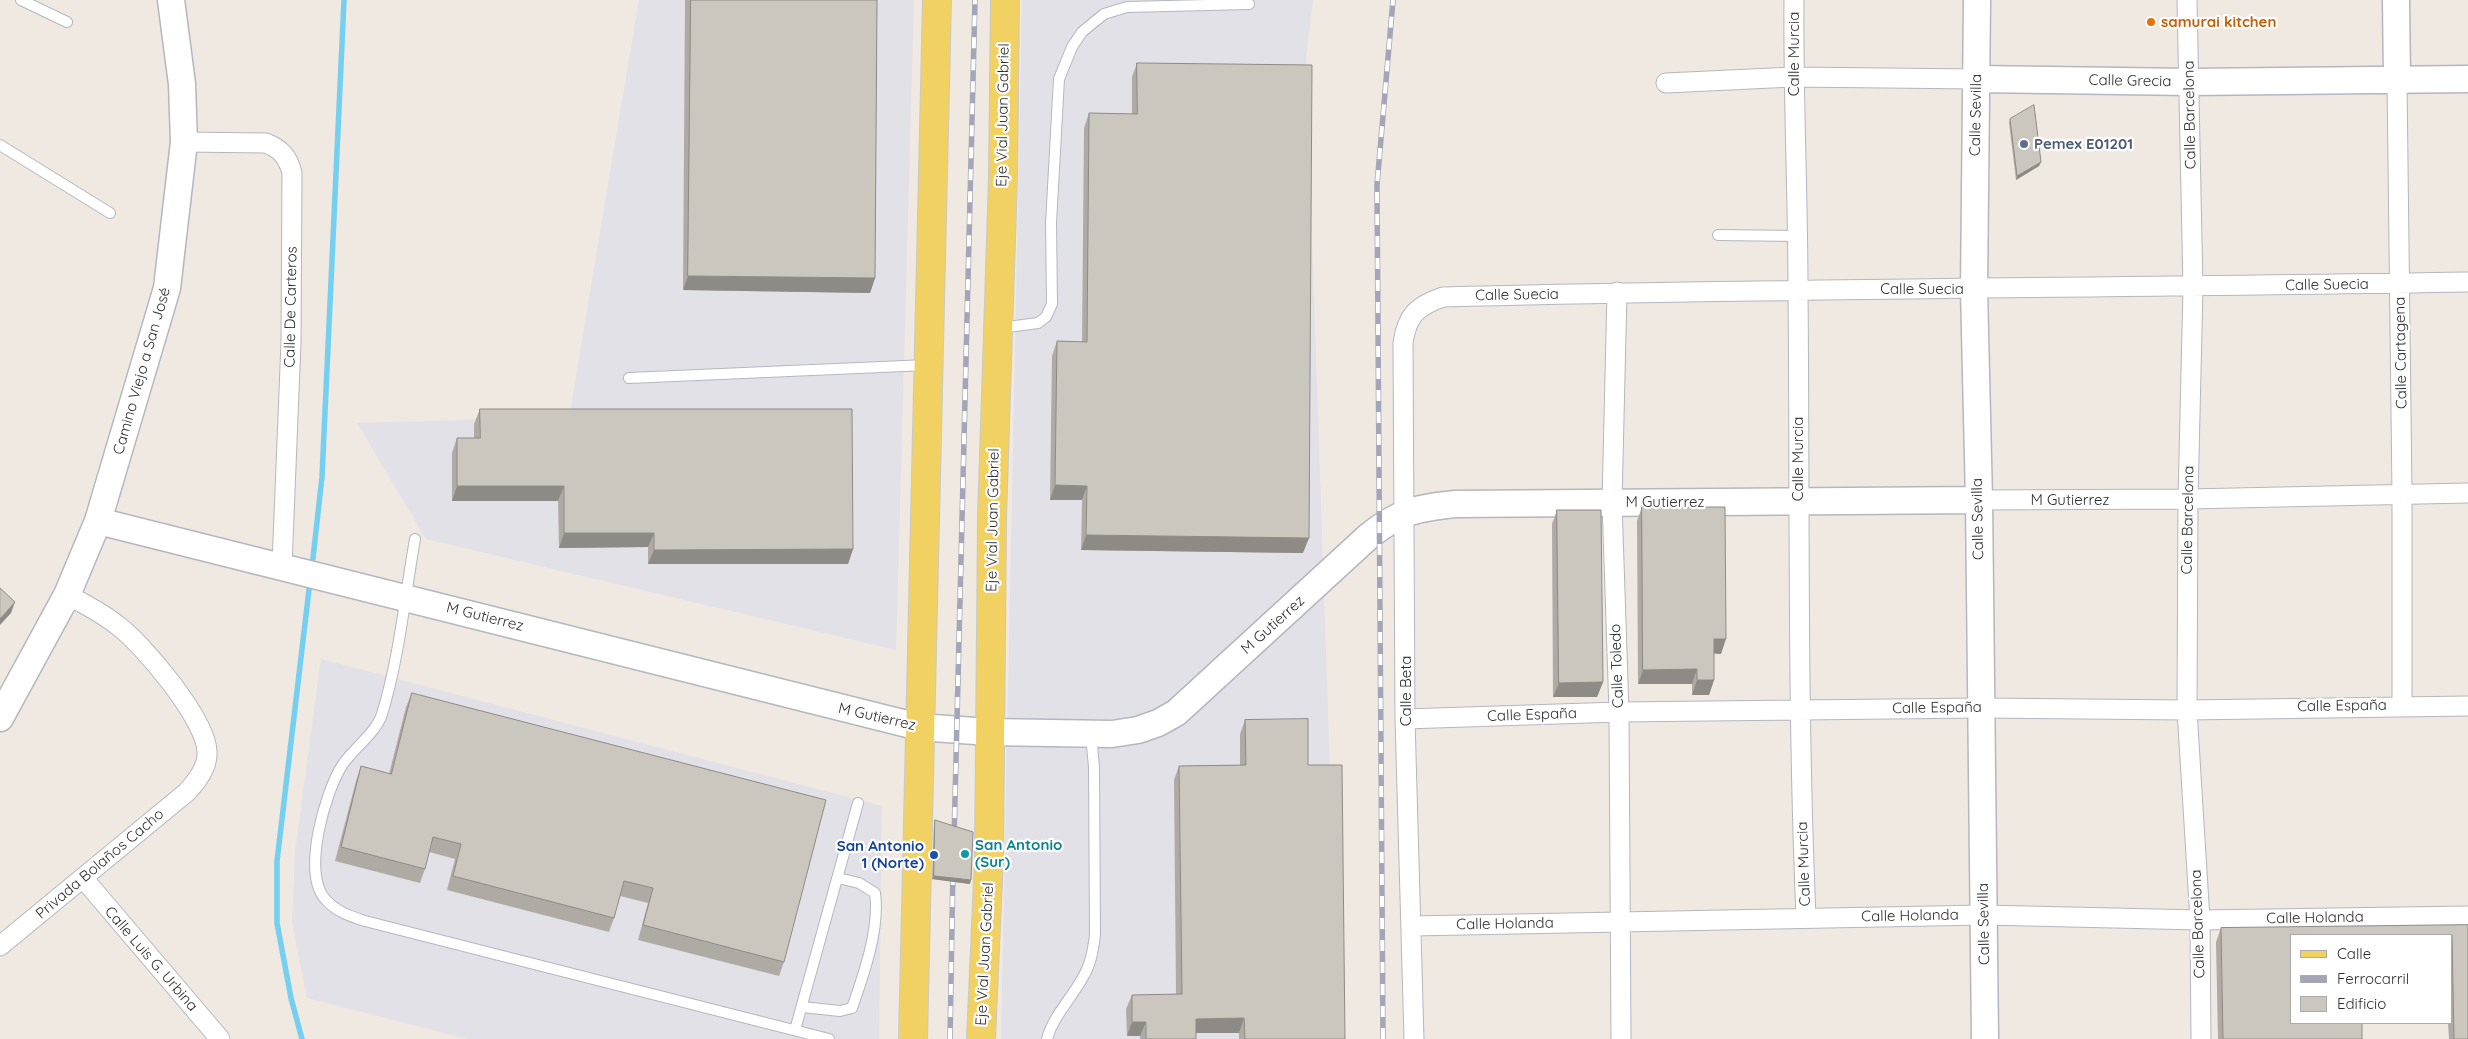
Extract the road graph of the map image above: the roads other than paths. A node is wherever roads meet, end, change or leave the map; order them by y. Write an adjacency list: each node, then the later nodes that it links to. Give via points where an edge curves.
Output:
1 (21, 0): 10 (lane)
2 (172, 0): 17 (street, Camino Viejo a San José, via 182,84)
3 (937, 0): 30 (main road)
4 (1005, 0): 28 (main road, Eje Vial Juan Gabriel)
5 (1794, 0): 11 (street, Calle Murcia)
6 (1976, 0): 12 (street, Calle Sevilla)
7 (2187, 0): 15 (street, Calle Barcelona)
8 (2396, 0): 14 (street, Calle Cartagena)
9 (1249, 4): 28 (lane, via 1127,7 1104,14 1082,32 1059,79 1051,223 1052,304 1046,317 1038,323)
10 (67, 22)
11 (1793, 77): 12 (street, Calle Grecia); 16 (street, Calle Grecia); 21 (street, Calle Murcia)
12 (1977, 79): 15 (street, Calle Grecia); 26 (street, Calle Sevilla)
13 (2468, 79): 14 (street, Calle Grecia)
14 (2397, 80): 15 (street, Calle Grecia); 23 (street, Calle Cartagena)
15 (2190, 82): 24 (street, Calle Barcelona)
16 (1666, 83)
17 (184, 142): 39 (street, Camino Viejo a San José, via 167,288); 41 (street, Calle De Carteros, via 266,143 289,159 292,173)
18 (0, 145): 19 (lane)
19 (110, 213)
20 (1718, 234): 21 (lane)
21 (1797, 236): 25 (street, Calle Murcia)
22 (2468, 282): 23 (street, Calle Suecia)
23 (2400, 284): 24 (street, Calle Suecia); 33 (street, Calle Cartagena)
24 (2193, 288): 26 (street, Calle Suecia); 34 (street, Calle Barcelona)
25 (1798, 289): 26 (street, Calle Suecia); 27 (street, Calle Suecia); 37 (street, Calle Murcia)
26 (1974, 289): 35 (street, Calle Sevilla)
27 (1618, 292): 29 (street, Calle Suecia, via 1443,297 1413,314 1406,325); 36 (street, Calle Toledo)
28 (999, 328): 55 (main road, Eje Vial Juan Gabriel)
29 (1403, 343): 38 (street, Calle Beta)
30 (928, 365): 31 (lane); 54 (main road)
31 (629, 378)
32 (2468, 493): 33 (street, M Gutierrez)
33 (2402, 494): 34 (street, M Gutierrez); 46 (street, Calle Cartagena)
34 (2188, 499): 35 (street, M Gutierrez); 50 (street, Calle Barcelona)
35 (1979, 500): 37 (street, M Gutierrez); 48 (street, Calle Sevilla)
36 (1612, 502): 37 (street, M Gutierrez); 38 (street, M Gutierrez, via 1455,504); 51 (street, Calle Toledo)
37 (1798, 502): 49 (street, Calle Murcia)
38 (1403, 513): 53 (street, Calle Beta); 56 (street, M Gutierrez, via 1369,536 1176,712 1138,730)
39 (98, 521): 41 (street, M Gutierrez); 42 (street, Camino Viejo a San José)
40 (415, 539): 43 (lane)
41 (286, 567): 43 (street, M Gutierrez)
42 (67, 595): 44 (street, Camino Viejo a San José); 58 (street, Privada Bolaños Cacho, via 119,626 142,649 190,711 208,751 198,780 187,792)
43 (405, 598): 54 (street, M Gutierrez); 68 (lane, via 381,716 343,764 325,803 314,866 316,884 324,899 340,913 365,921)
44 (31, 658): 45 (street); 52 (street, Camino Viejo a San José)
45 (0, 673)
46 (2402, 705): 47 (street, Calle España); 50 (street, Calle España)
47 (2468, 706)
48 (1980, 708): 49 (street, Calle España); 50 (street, Calle España); 60 (street, Calle Sevilla)
49 (1800, 710): 51 (street, Calle España); 62 (street, Calle Murcia)
50 (2187, 710): 63 (street, Calle Barcelona)
51 (1619, 712): 53 (street, Calle España); 64 (street, Calle Toledo)
52 (0, 718)
53 (1405, 719): 65 (street, Calle Beta)
54 (919, 727): 55 (street, M Gutierrez); 71 (main road)
55 (989, 732): 56 (street, M Gutierrez); 72 (main road, Eje Vial Juan Gabriel, via 989,858)
56 (1091, 734): 73 (lane, via 1094,767 1092,957)
57 (858, 803): 59 (lane)
58 (82, 878): 66 (street, Privada Bolaños Cacho); 69 (street, Calle Luis G. Urbina)
59 (838, 878): 67 (lane); 67 (lane, via 875,893 877,906 864,973 852,1008 840,1011)
60 (1984, 915): 62 (street, Calle Holanda); 63 (street, Calle Holanda); 76 (street, Calle Sevilla)
61 (2468, 916): 63 (street, Calle Holanda)
62 (1806, 917): 64 (street, Calle Holanda)
63 (2200, 920): 77 (street, Calle Barcelona)
64 (1622, 922): 65 (street, Calle Holanda); 75 (street, Calle Toledo)
65 (1412, 926): 74 (street, Calle Beta)
66 (0, 946)
67 (802, 1007): 68 (lane)
68 (795, 1030): 70 (lane)
69 (220, 1039)
70 (829, 1039)
71 (912, 1039)
72 (981, 1039)
73 (1047, 1039)
74 (1414, 1039)
75 (1621, 1039)
76 (1985, 1039)
77 (2201, 1039)

